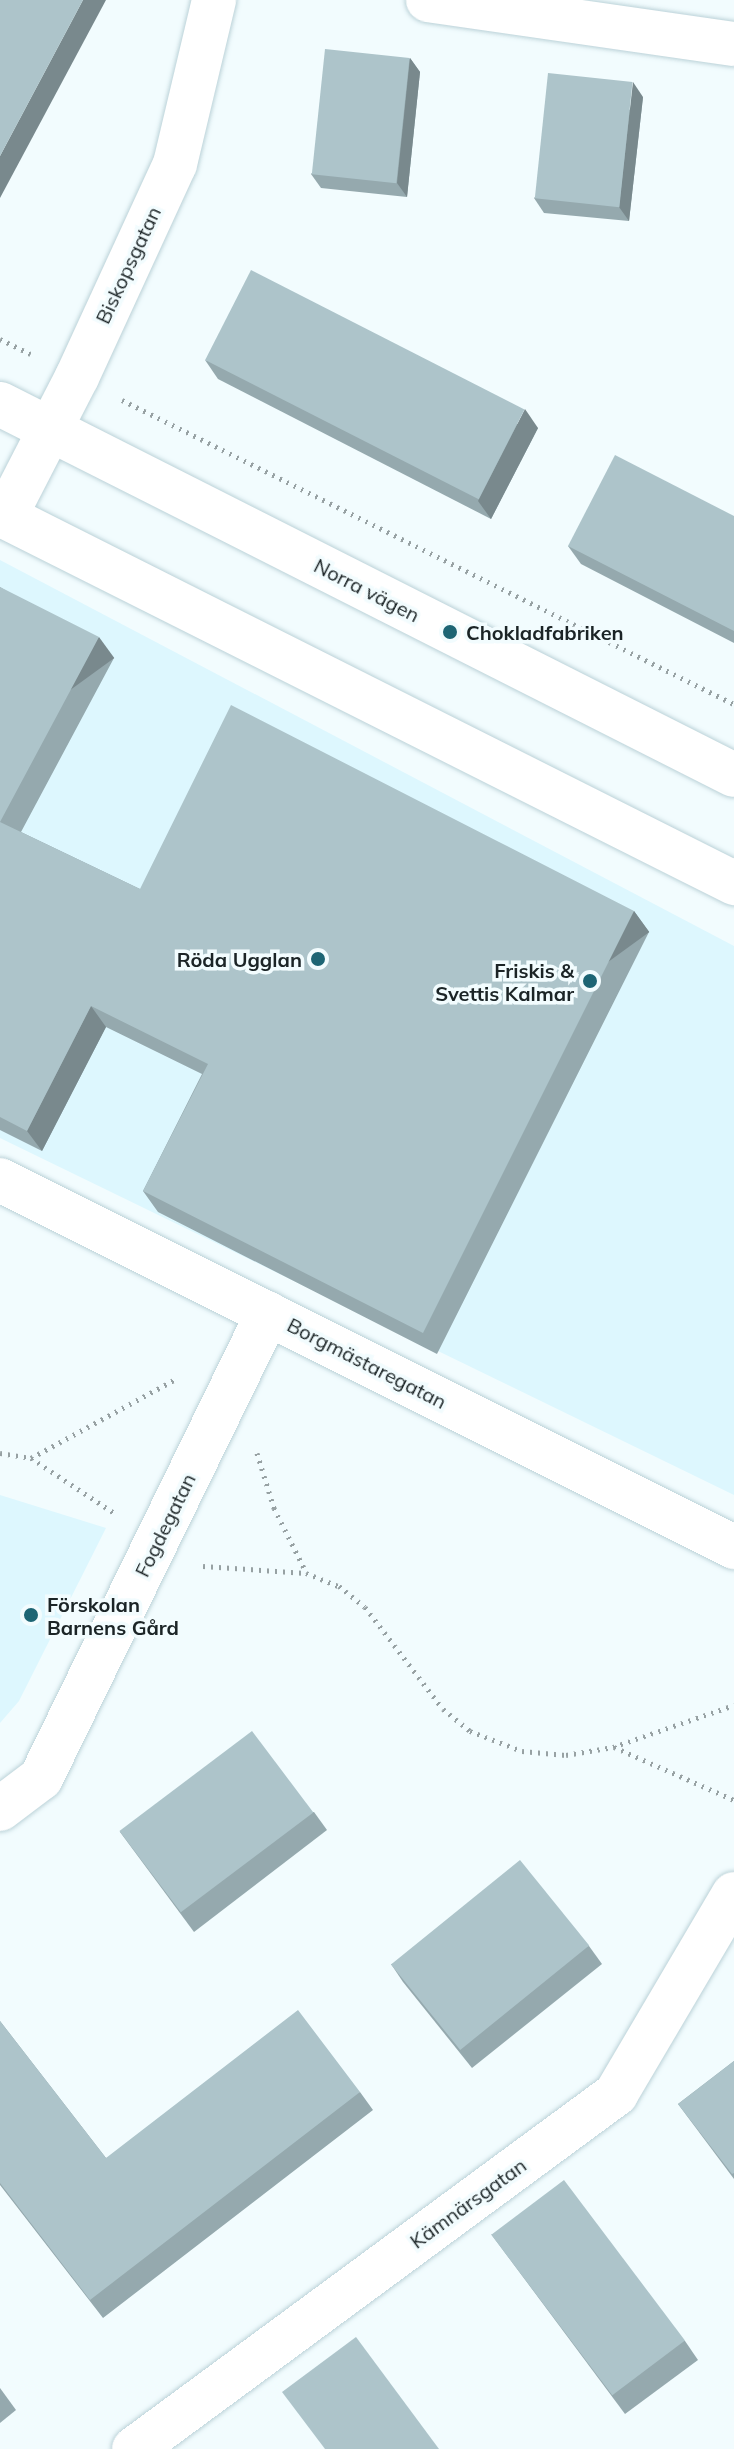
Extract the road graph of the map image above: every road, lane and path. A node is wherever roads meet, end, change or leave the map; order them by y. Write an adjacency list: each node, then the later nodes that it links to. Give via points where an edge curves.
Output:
1 (214, 0): 5 (street, Biskopsgatan, via 175,164)
2 (428, 0): 3 (street)
3 (734, 44)
4 (0, 339): 5 (path)
5 (77, 377): 7 (street, Biskopsgatan); 9 (path)
6 (0, 404): 7 (street, Norra vägen)
7 (50, 430): 8 (street, Biskopsgatan); 10 (street, Norra vägen)
8 (2, 515): 11 (street)
9 (734, 704)
10 (734, 775)
11 (734, 883)
12 (0, 1180): 13 (street, Borgmästaregatan)
13 (268, 1313): 19 (street, Borgmästaregatan); 25 (street, Fogdegatan, via 41,1778)
14 (189, 1371): 17 (path)
15 (256, 1450): 21 (path, via 274,1508)
16 (0, 1453): 17 (path)
17 (31, 1458): 18 (path)
18 (124, 1520)
19 (734, 1547)
20 (188, 1565): 21 (path)
21 (306, 1573): 23 (path, via 339,1586 365,1607 443,1709 470,1731 522,1751 566,1755)
22 (734, 1705): 23 (path)
23 (613, 1747): 24 (path)
24 (734, 1800)
25 (0, 1809)
26 (734, 1894): 27 (street, Kämnärsgatan, via 616,2094)
27 (134, 2449)

